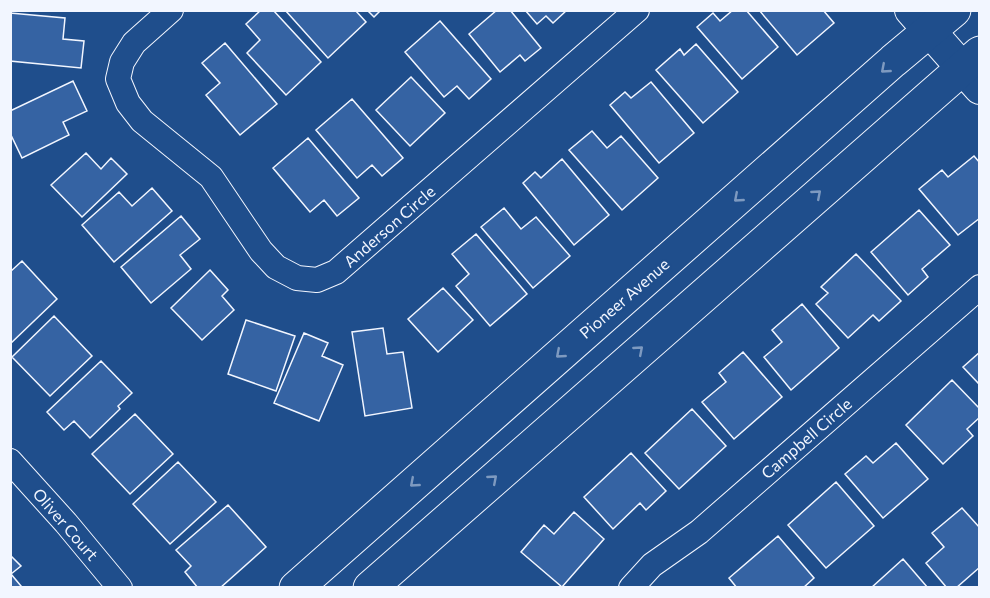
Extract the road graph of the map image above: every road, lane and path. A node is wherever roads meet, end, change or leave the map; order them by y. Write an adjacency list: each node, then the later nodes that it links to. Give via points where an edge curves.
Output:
1 (171, 10): 2 (street, Anderson Circle, via 134,43 123,62 118,79 128,103 142,121 211,177 276,267 297,278 317,280 336,272)
2 (637, 10)
3 (954, 10): 4 (main road, Pioneer Avenue)
4 (920, 21): 5 (street); 9 (main road, Pioneer Avenue, one-way to 9, via 893,61)
5 (973, 70): 10 (main road, one-way to 5, via 855,160)
6 (980, 287): 11 (street, Campbell Circle, via 699,532 652,565)
7 (10, 461): 8 (street, Oliver Court)
8 (120, 588)
9 (296, 588)
10 (370, 588)
11 (631, 588)

